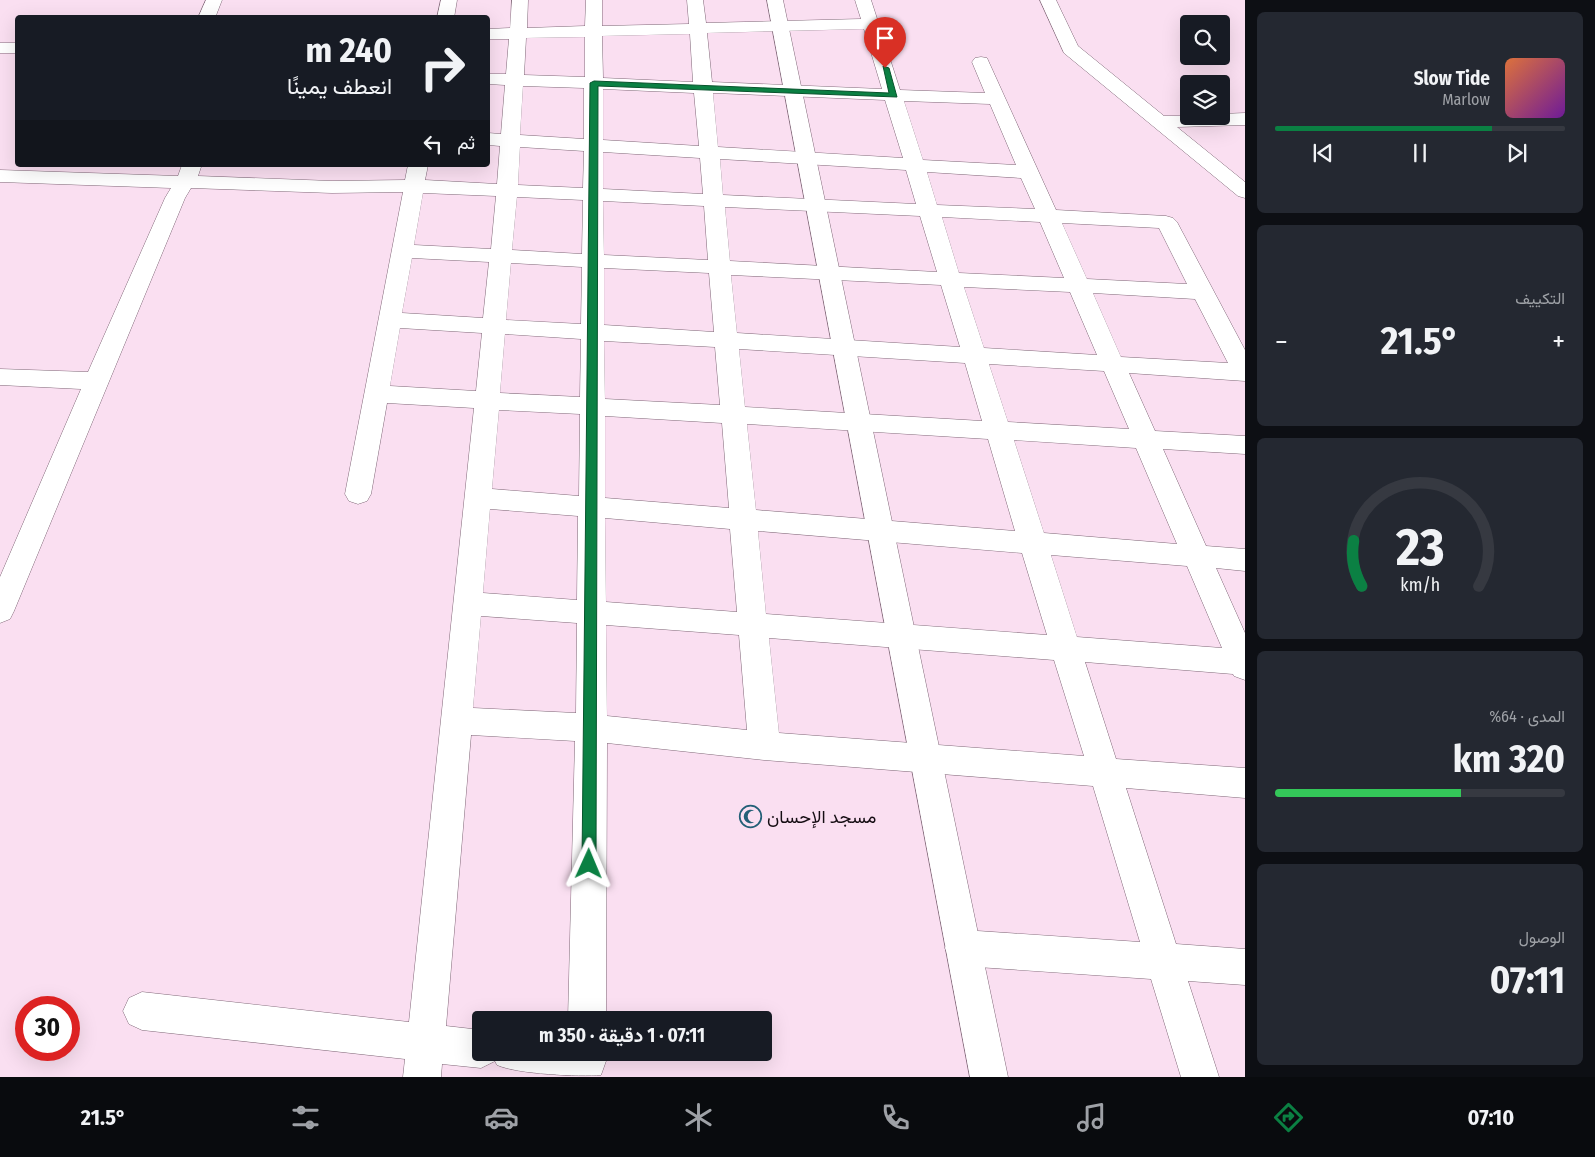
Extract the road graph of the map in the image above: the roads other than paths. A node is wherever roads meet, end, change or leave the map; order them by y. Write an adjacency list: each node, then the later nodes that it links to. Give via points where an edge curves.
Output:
1 (214, 0): 9 (street)
2 (448, 0): 10 (street)
3 (520, 0): 13 (street)
4 (594, 0): 12 (street)
5 (695, 0): 11 (street)
6 (1048, 0): 26 (street, via 1070,49)
7 (867, 12): 8 (street); 23 (street)
8 (777, 13): 11 (street); 22 (street)
9 (207, 15)
10 (446, 15)
11 (697, 28): 12 (street); 21 (street)
12 (594, 31): 13 (street); 20 (street)
13 (518, 33): 14 (street); 19 (street)
14 (490, 34)
15 (0, 48): 16 (street)
16 (15, 48)
17 (981, 62): 24 (street)
18 (490, 79): 19 (street)
19 (514, 80): 20 (street); 27 (street)
20 (594, 83): 21 (street); 28 (street)
21 (703, 88): 22 (street); 29 (street)
22 (793, 91): 23 (street); 30 (street)
23 (894, 95): 24 (street); 31 (street)
24 (997, 100): 32 (street)
25 (1245, 119): 26 (street)
26 (1158, 122): 37 (street)
27 (499, 140): 28 (street); 36 (street)
28 (594, 146): 29 (street); 38 (street)
29 (709, 153): 30 (street); 39 (street)
30 (807, 159): 31 (street); 40 (street)
31 (916, 165): 32 (street); 41 (street)
32 (1029, 172): 42 (street)
33 (189, 173): 34 (street); 35 (street, via 332,187); 60 (street, via 175,198)
34 (0, 176)
35 (416, 176): 36 (street); 43 (street)
36 (507, 192): 38 (street); 44 (street)
37 (1245, 192)
38 (594, 196): 39 (street); 45 (street)
39 (713, 202): 40 (street); 46 (street)
40 (816, 206): 41 (street); 47 (street)
41 (930, 212): 42 (street); 48 (street)
42 (1048, 217): 49 (street); 50 (street, via 1166,222)
43 (402, 251): 44 (street); 51 (street)
44 (501, 256): 45 (street); 52 (street)
45 (593, 261): 46 (street); 53 (street)
46 (720, 267): 47 (street); 54 (street)
47 (829, 273): 48 (street); 55 (street)
48 (951, 279): 49 (street); 56 (street)
49 (1078, 286): 50 (street); 57 (street)
50 (1203, 292): 58 (street)
51 (390, 320): 52 (street); 61 (street)
52 (494, 326): 53 (street); 62 (street)
53 (593, 332): 54 (street); 63 (street)
54 (726, 340): 55 (street); 64 (street)
55 (844, 347): 56 (street); 65 (street)
56 (975, 355): 57 (street); 66 (street)
57 (1113, 364): 58 (street); 67 (street)
58 (1245, 372)
59 (0, 377): 60 (street)
60 (96, 381): 78 (street)
61 (377, 394): 62 (street); 69 (street)
62 (487, 400): 63 (street); 70 (street)
63 (592, 407): 64 (street); 71 (street)
64 (733, 415): 65 (street); 72 (street)
65 (859, 422): 66 (street); 73 (street)
66 (998, 431): 67 (street); 74 (street)
67 (1146, 439): 68 (street); 75 (street)
68 (1245, 445)
69 (358, 494)
70 (478, 498): 71 (street); 77 (street)
71 (592, 508): 72 (street); 79 (street)
72 (743, 520): 73 (street); 80 (street)
73 (881, 531): 74 (street); 81 (street)
74 (1033, 543): 75 (street); 82 (street)
75 (1196, 557): 76 (street); 83 (street)
76 (1245, 560)
77 (468, 604): 79 (street); 84 (street)
78 (0, 611)
79 (592, 613): 80 (street); 85 (street)
80 (752, 625): 81 (street); 86 (street)
81 (901, 636): 82 (street); 87 (street)
82 (1066, 648): 83 (street); 88 (street)
83 (1244, 663)
84 (456, 721): 85 (street); 96 (street)
85 (591, 728): 86 (street); 94 (street)
86 (764, 746): 87 (street)
87 (926, 758): 88 (street); 90 (street)
88 (1105, 772): 89 (street); 91 (street)
89 (1245, 783)
90 (963, 948): 91 (street); 99 (street)
91 (1164, 962): 92 (street); 100 (street)
92 (1245, 967)
93 (142, 1011): 96 (street)
94 (587, 1011)
95 (472, 1051): 96 (street)
96 (424, 1060)
97 (567, 1061): 98 (street)
98 (586, 1064)
99 (989, 1077)
100 (1200, 1077)

